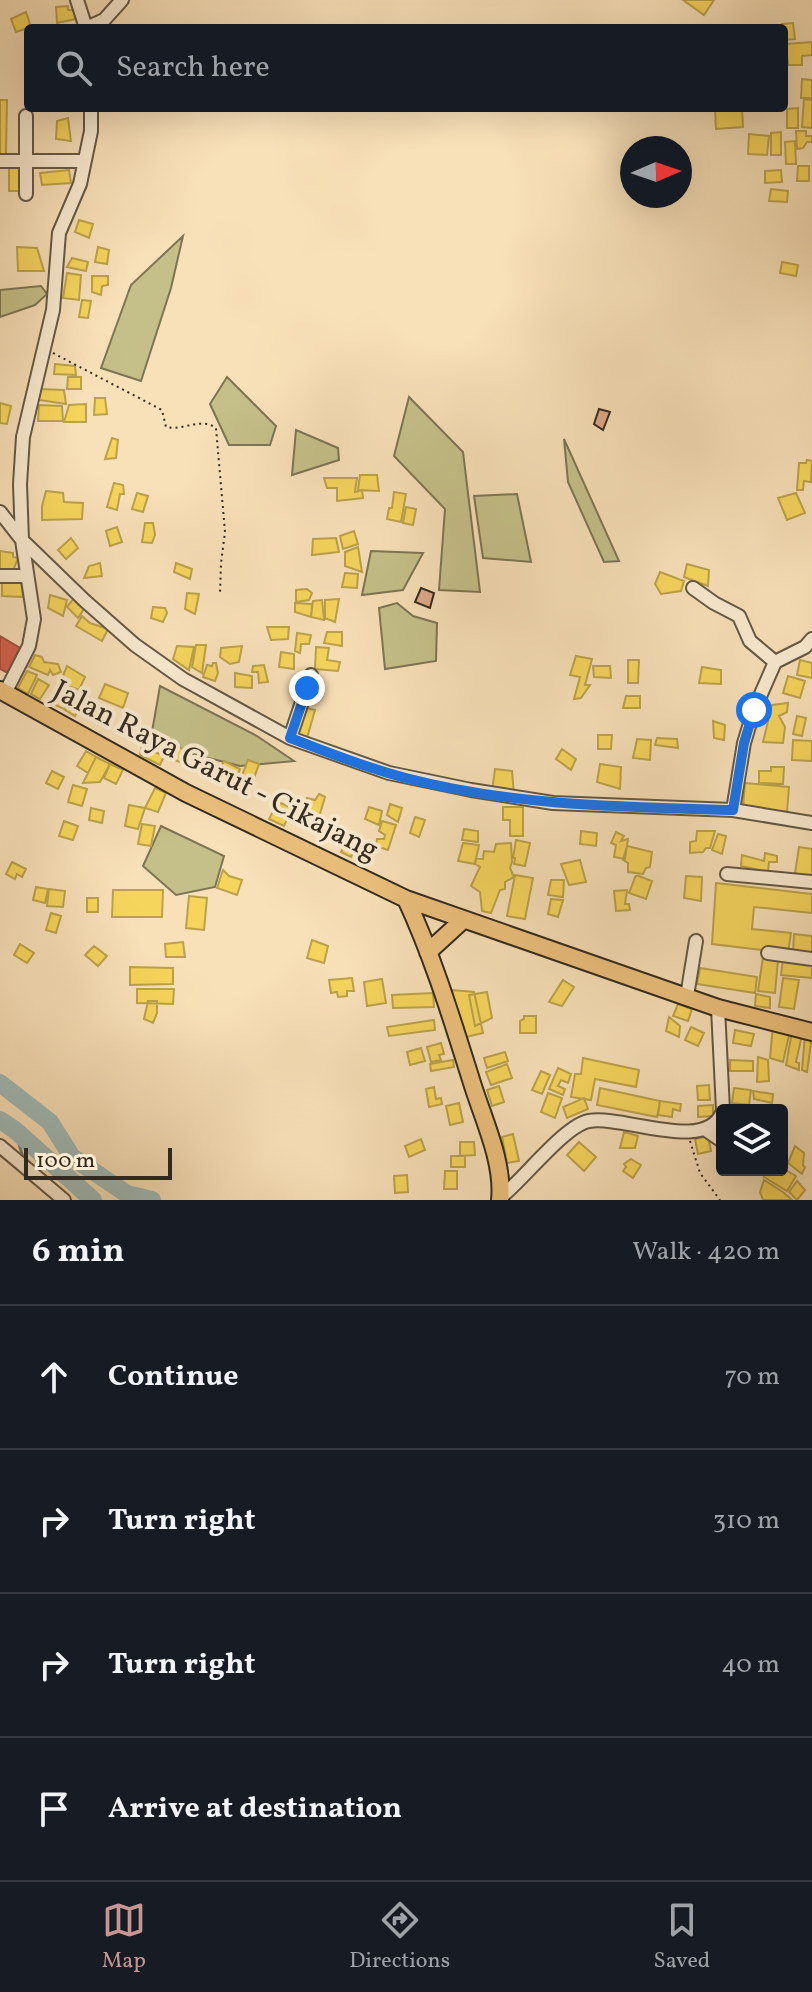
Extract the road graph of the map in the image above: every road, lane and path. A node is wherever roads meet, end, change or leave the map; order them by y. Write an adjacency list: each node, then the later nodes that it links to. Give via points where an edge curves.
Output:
1 (77, 0): 3 (street)
2 (122, 0): 4 (street)
3 (85, 24)
4 (95, 24)
5 (91, 112): 8 (street)
6 (26, 116): 9 (street)
7 (0, 161): 9 (street)
8 (84, 161): 9 (street); 11 (street, via 59,233)
9 (25, 162): 10 (street)
10 (26, 194)
11 (45, 348): 13 (street, via 23,437); 17 (path, via 162,410 167,428 205,423 216,428 225,532)
12 (0, 512): 13 (street)
13 (22, 540): 15 (street); 22 (street, via 149,655)
14 (0, 576): 15 (street)
15 (27, 576): 21 (street, via 34,632)
16 (693, 588): 19 (street, via 739,616 750,641)
17 (220, 593)
18 (812, 639): 19 (street)
19 (775, 662): 23 (street, via 744,743)
20 (311, 675): 22 (street)
21 (3, 691): 27 (main road, Jalan Raya Garut - Cikajang, via 186,793)
22 (290, 738): 23 (street, via 389,773 471,790 553,803)
23 (733, 810): 24 (street)
24 (812, 823)
25 (727, 874): 26 (street)
26 (812, 882)
27 (406, 899): 28 (main road, Jalan Raya Garut - Cikajang); 30 (main road)
28 (463, 920): 30 (main road); 33 (main road, Jalan Raya Garut - Cikajang)
29 (696, 941): 33 (street)
30 (428, 952): 42 (main road, via 488,1133)
31 (768, 953): 32 (street)
32 (812, 959)
33 (687, 996): 34 (main road, Jalan Raya Garut - Cikajang)
34 (718, 1008): 35 (main road, Jalan Raya Garut - Cikajang); 36 (street)
35 (812, 1032)
36 (722, 1104)
37 (716, 1122): 38 (street)
38 (706, 1130): 39 (street); 40 (street)
39 (687, 1132): 42 (street, via 591,1121 571,1130); 44 (path, via 700,1173)
40 (716, 1137)
41 (0, 1146): 43 (street)
42 (500, 1198)
43 (64, 1200)
44 (720, 1200)

